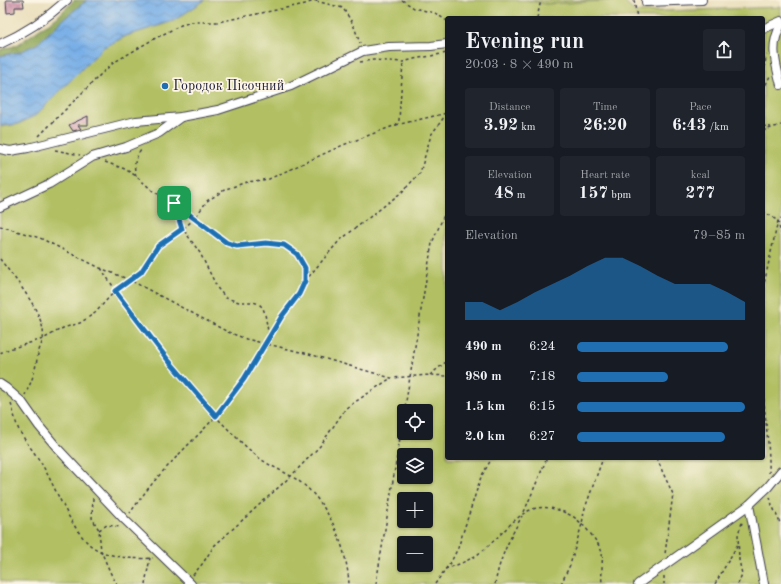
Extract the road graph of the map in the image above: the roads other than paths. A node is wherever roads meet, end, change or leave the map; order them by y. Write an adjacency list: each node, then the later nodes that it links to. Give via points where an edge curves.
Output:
1 (67, 0): 7 (street, via 50,15)
2 (702, 0): 3 (street)
3 (646, 2)
4 (781, 21): 6 (street)
5 (781, 25): 9 (street, via 774,43)
6 (765, 28)
7 (0, 44)
8 (445, 44): 10 (street, via 389,46 363,50 291,86 218,110)
9 (781, 85)
10 (181, 117): 11 (street, via 136,121 28,148 10,151); 12 (street, via 159,133 126,147 92,157 49,184)
11 (0, 149)
12 (0, 207)
13 (0, 384): 16 (street, via 22,402 49,438 91,484)
14 (781, 471): 15 (street)
15 (749, 505): 17 (street); 18 (street)
16 (189, 582)
17 (638, 584)
18 (764, 584)

